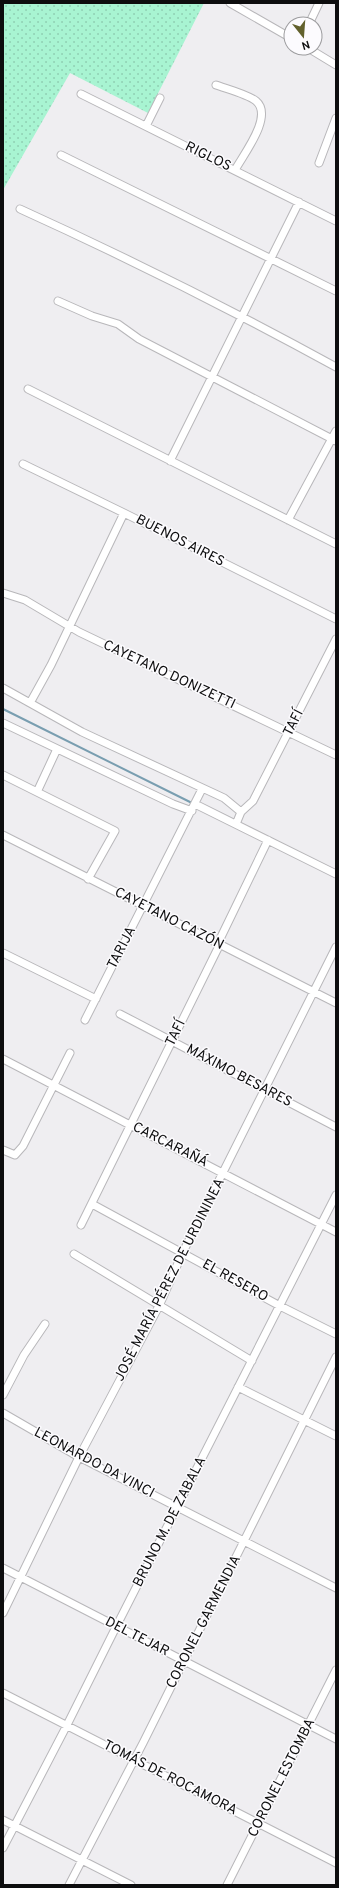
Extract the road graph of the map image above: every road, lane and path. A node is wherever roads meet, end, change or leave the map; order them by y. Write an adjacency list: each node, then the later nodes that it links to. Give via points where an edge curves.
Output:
1 (230, 3): 4 (street)
2 (319, 3): 3 (street)
3 (313, 16)
4 (283, 33)
5 (321, 56): 6 (street)
6 (336, 65)
7 (216, 85): 14 (street, via 258,102 262,110 260,127)
8 (80, 94): 11 (street, RIGLOS)
9 (160, 98): 11 (street)
10 (336, 118): 13 (street)
11 (146, 126): 14 (street, RIGLOS)
12 (61, 155): 18 (street)
13 (319, 163)
14 (235, 170): 15 (street, RIGLOS)
15 (299, 202): 17 (street, RIGLOS); 18 (street)
16 (20, 209): 21 (street, via 112,250)
17 (336, 222)
18 (270, 258): 19 (street); 21 (street)
19 (336, 291)
20 (58, 301): 23 (street, via 118,324 139,339)
21 (242, 315): 22 (street); 23 (street)
22 (336, 367)
23 (211, 377): 26 (street); 27 (street)
24 (28, 389): 27 (street)
25 (336, 431): 26 (street)
26 (334, 440): 30 (street)
27 (170, 461): 30 (street)
28 (23, 464): 29 (street, BUENOS AIRES)
29 (124, 513): 33 (street, BUENOS AIRES); 34 (street)
30 (288, 520): 31 (street)
31 (336, 544)
32 (3, 593): 34 (street, CAYETANO DONIZETTI, via 25,600)
33 (336, 619)
34 (69, 627): 37 (street); 39 (street, CAYETANO DONIZETTI)
35 (336, 638): 39 (street, TAFÍ)
36 (3, 688): 37 (street)
37 (30, 703): 43 (street, via 82,732)
38 (3, 723): 40 (street)
39 (289, 732): 41 (street, CAYETANO DONIZETTI); 46 (street, TAFÍ, via 253,801)
40 (57, 749): 44 (street); 45 (street, via 173,804)
41 (336, 755)
42 (3, 775): 44 (street)
43 (202, 789): 45 (street, TARIJA); 46 (street, via 224,798)
44 (37, 792): 51 (street, via 115,831)
45 (193, 808): 47 (street); 52 (street, TARIJA)
46 (241, 812): 47 (street, TAFÍ)
47 (236, 824): 49 (street)
48 (3, 835): 51 (street, CAYETANO CAZÓN)
49 (268, 840): 50 (street); 53 (street, TAFÍ)
50 (336, 874)
51 (88, 879): 52 (street, CAYETANO CAZÓN)
52 (143, 906): 53 (street, CAYETANO CAZÓN); 57 (street, TARIJA)
53 (219, 944): 56 (street, CAYETANO CAZÓN); 61 (street, TAFÍ)
54 (336, 947): 56 (street, JOSÉ MARÍA PÉREZ DE URDININEA)
55 (3, 953): 57 (street)
56 (314, 992): 58 (street, CAYETANO CAZÓN); 65 (street, JOSÉ MARÍA PÉREZ DE URDININEA)
57 (96, 999): 60 (street, TARIJA)
58 (336, 1003)
59 (120, 1014): 61 (street, MÁXIMO BESARES)
60 (85, 1020)
61 (172, 1041): 65 (street, MÁXIMO BESARES); 66 (street, TAFÍ)
62 (70, 1053): 64 (street)
63 (3, 1059): 64 (street, CARCARAÑÁ)
64 (54, 1086): 66 (street, CARCARAÑÁ); 68 (street, via 19,1152 15,1154)
65 (266, 1091): 67 (street, MÁXIMO BESARES); 69 (street, JOSÉ MARÍA PÉREZ DE URDININEA)
66 (130, 1125): 69 (street, CARCARAÑÁ); 71 (street, TAFÍ)
67 (336, 1127)
68 (3, 1150)
69 (224, 1174): 73 (street, CARCARAÑÁ); 75 (street, JOSÉ MARÍA PÉREZ DE URDININEA)
70 (336, 1196): 73 (street, BRUNO M. DE ZABALA)
71 (92, 1204): 72 (street, TAFÍ); 75 (street, EL RESERO)
72 (81, 1225)
73 (322, 1225): 74 (street, CARCARAÑÁ); 78 (street, BRUNO M. DE ZABALA)
74 (336, 1232)
75 (184, 1252): 77 (street, JOSÉ MARÍA PÉREZ DE URDININEA); 78 (street, EL RESERO)
76 (74, 1254): 77 (street)
77 (159, 1306): 82 (street); 88 (street, JOSÉ MARÍA PÉREZ DE URDININEA)
78 (280, 1306): 80 (street, EL RESERO); 82 (street, BRUNO M. DE ZABALA)
79 (45, 1324): 84 (street, via 24,1354)
80 (336, 1334)
81 (336, 1357): 86 (street, CORONEL GARMENDIA)
82 (252, 1361): 83 (street, BRUNO M. DE ZABALA)
83 (238, 1386): 86 (street); 89 (street, BRUNO M. DE ZABALA)
84 (3, 1395)
85 (3, 1413): 88 (street, LEONARDO DA VINCI)
86 (304, 1419): 87 (street); 90 (street, CORONEL GARMENDIA)
87 (336, 1436)
88 (79, 1457): 89 (street, LEONARDO DA VINCI); 92 (street, JOSÉ MARÍA PÉREZ DE URDININEA)
89 (178, 1506): 90 (street, LEONARDO DA VINCI); 95 (street, BRUNO M. DE ZABALA)
90 (245, 1541): 93 (street, LEONARDO DA VINCI); 96 (street, CORONEL GARMENDIA)
91 (3, 1568): 92 (street, DEL TEJAR)
92 (22, 1577): 94 (street, JOSÉ MARÍA PÉREZ DE URDININEA); 95 (street, DEL TEJAR)
93 (336, 1588)
94 (3, 1613)
95 (116, 1626): 96 (street, DEL TEJAR); 99 (street, BRUNO M. DE ZABALA)
96 (184, 1661): 100 (street, DEL TEJAR); 102 (street, CORONEL GARMENDIA)
97 (336, 1670): 100 (street, CORONEL ESTOMBA)
98 (3, 1693): 99 (street, TOMÁS DE ROCAMORA)
99 (67, 1725): 102 (street, TOMÁS DE ROCAMORA); 105 (street, BRUNO M. DE ZABALA)
100 (308, 1725): 101 (street, DEL TEJAR); 104 (street, CORONEL ESTOMBA)
101 (336, 1739)
102 (134, 1760): 104 (street, TOMÁS DE ROCAMORA); 107 (street, CORONEL GARMENDIA)
103 (3, 1820): 105 (street)
104 (258, 1823): 108 (street, TOMÁS DE ROCAMORA); 111 (street, CORONEL ESTOMBA)
105 (15, 1826): 106 (street, BRUNO M. DE ZABALA); 107 (street)
106 (3, 1848)
107 (81, 1861): 109 (street, CORONEL GARMENDIA); 110 (street)
108 (336, 1863)
109 (69, 1885)
110 (131, 1885)
111 (227, 1885)

